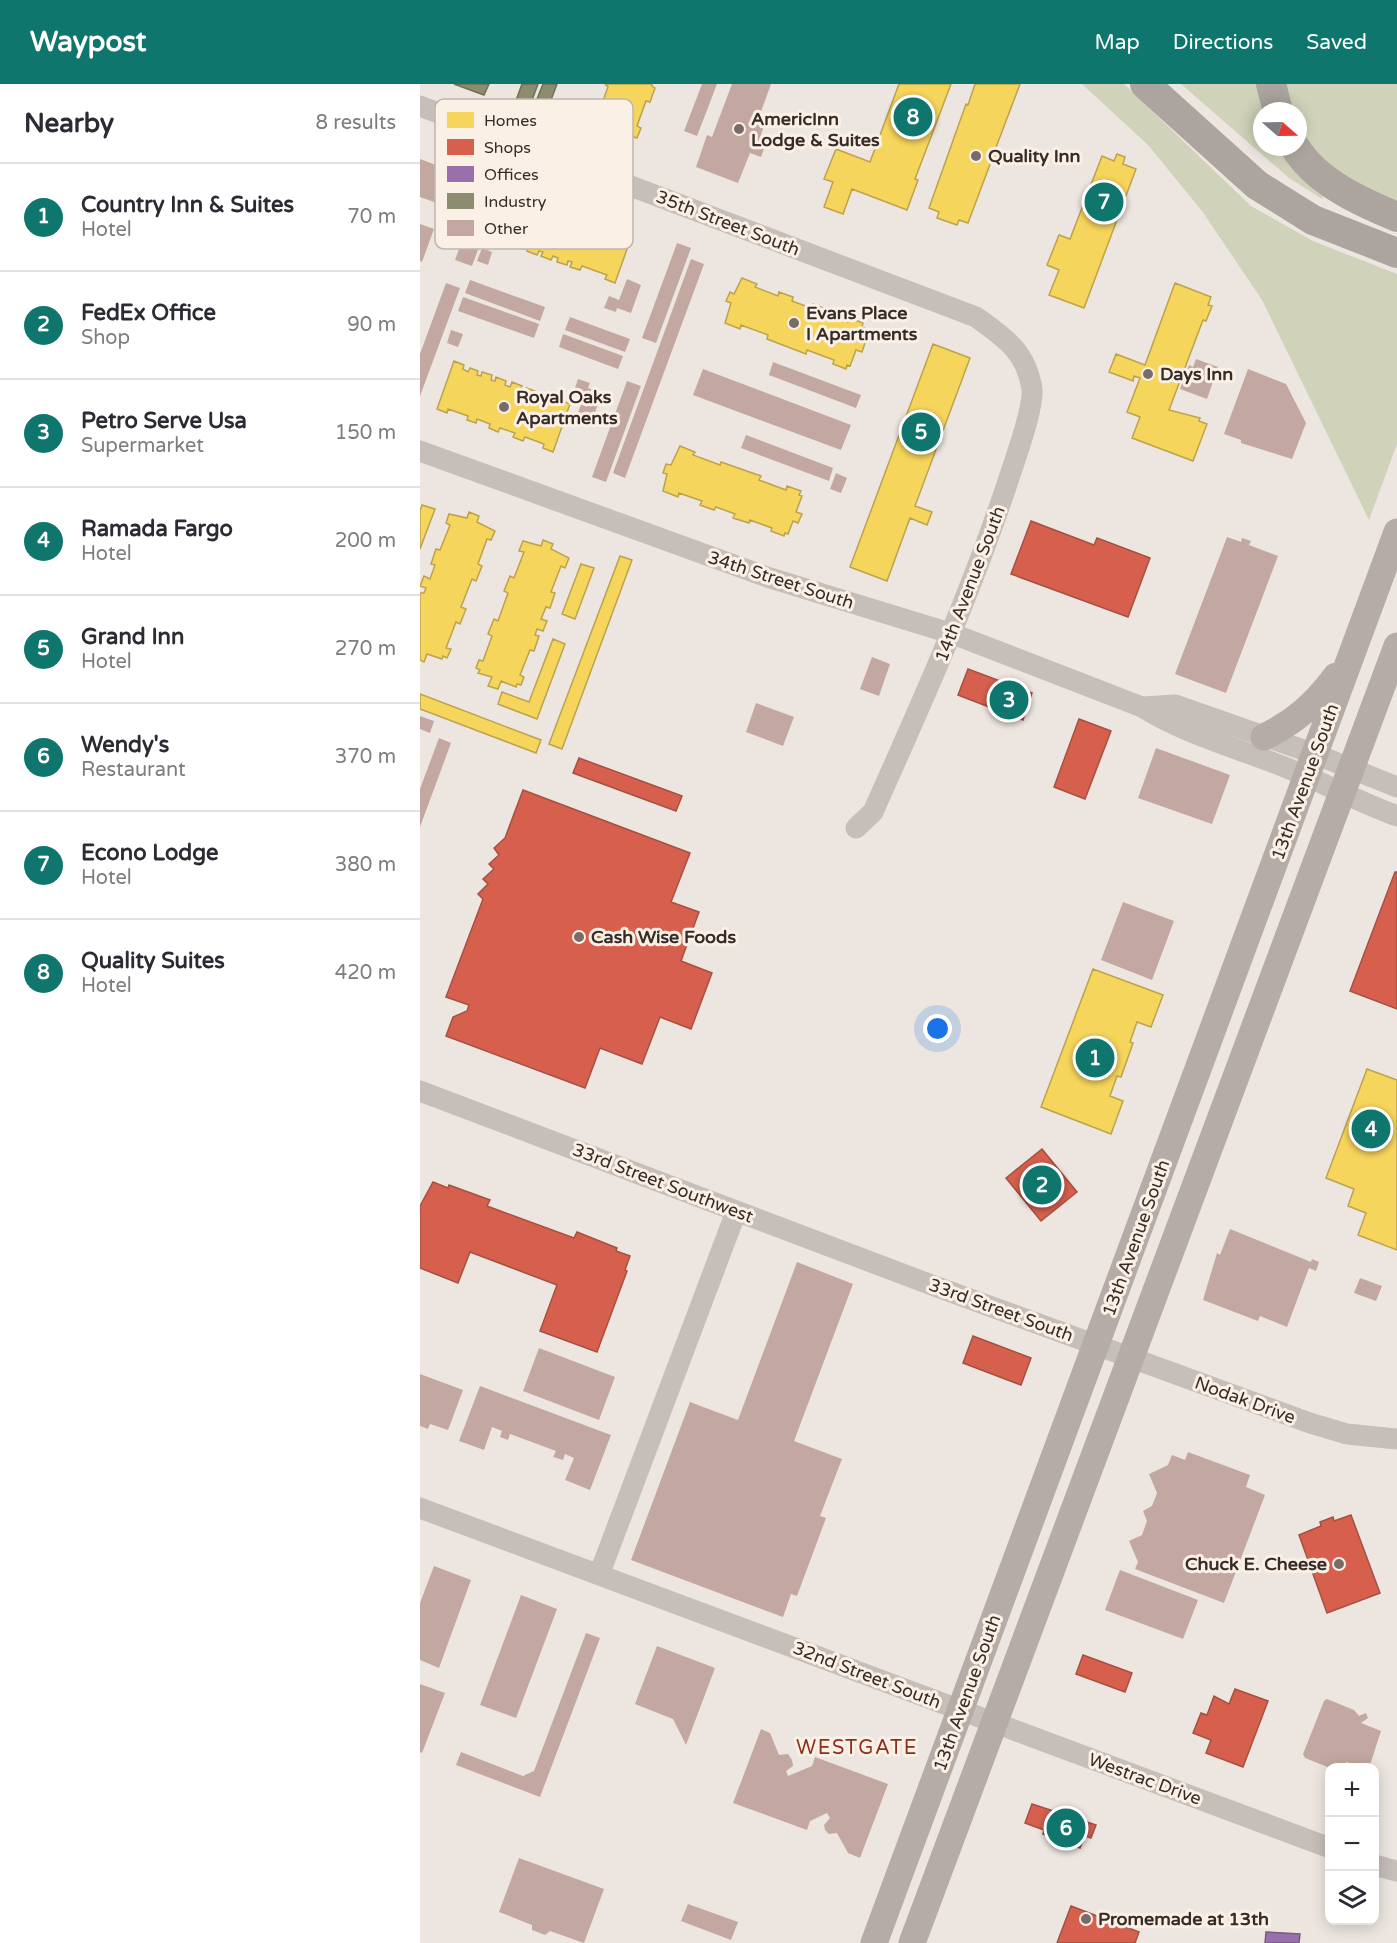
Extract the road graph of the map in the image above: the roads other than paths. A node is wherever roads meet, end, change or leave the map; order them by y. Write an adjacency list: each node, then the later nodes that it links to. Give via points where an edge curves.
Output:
1 (1145, 84): 9 (highway, via 1257,185 1312,220)
2 (1271, 84): 3 (highway)
3 (1276, 102)
4 (420, 106): 5 (street, 35th Street South)
5 (435, 112)
6 (1300, 156): 8 (highway, via 1348,194)
7 (633, 187): 10 (street, 35th Street South, via 976,317)
8 (1397, 218)
9 (1394, 253)
10 (1000, 333): 13 (street, 14th Avenue South, via 1021,352 1032,391 1003,497)
11 (420, 450): 13 (street, 34th Street South, via 767,578)
12 (1397, 532): 15 (main road, 13th Avenue South)
13 (953, 634): 16 (street, 34th Street South); 23 (street, 14th Avenue South, via 873,812)
14 (1397, 646): 19 (main road, 13th Avenue South)
15 (1352, 653): 17 (main road, via 1314,704 1296,720); 18 (main road, 13th Avenue South)
16 (1142, 707): 17 (street, 34th Street South, via 1175,705); 18 (street, 34th Street South, via 1169,724)
17 (1264, 737): 18 (street, 34th Street South)
18 (1311, 765): 19 (street); 21 (street); 24 (main road, 13th Avenue South)
19 (1351, 768): 20 (street); 21 (main road, 13th Avenue South)
20 (1397, 787)
21 (1341, 794): 22 (street); 26 (main road, 13th Avenue South)
22 (1397, 816)
23 (856, 828)
24 (1218, 1014): 26 (main road, via 1204,1088 1188,1131 1190,1150); 29 (main road, 13th Avenue South)
25 (420, 1090): 27 (street, 33rd Street Southwest)
26 (1203, 1159): 30 (main road, 13th Avenue South)
27 (736, 1212): 28 (street, 33rd Street Southwest); 33 (street)
28 (906, 1276): 29 (street, 33rd Street South)
29 (1096, 1346): 30 (street, Nodak Drive); 34 (main road, 13th Avenue South)
30 (1130, 1358): 31 (street, Nodak Drive, via 1322,1427); 35 (main road, 13th Avenue South)
31 (1397, 1439)
32 (420, 1508): 33 (street)
33 (599, 1575): 34 (street, 32nd Street South)
34 (960, 1710): 35 (street, Westrac Drive); 39 (main road, 13th Avenue South)
35 (995, 1723): 36 (street, Westrac Drive); 40 (main road, 13th Avenue South)
36 (1325, 1847)
37 (1379, 1866): 38 (street)
38 (1397, 1871)
39 (874, 1943)
40 (912, 1943)

